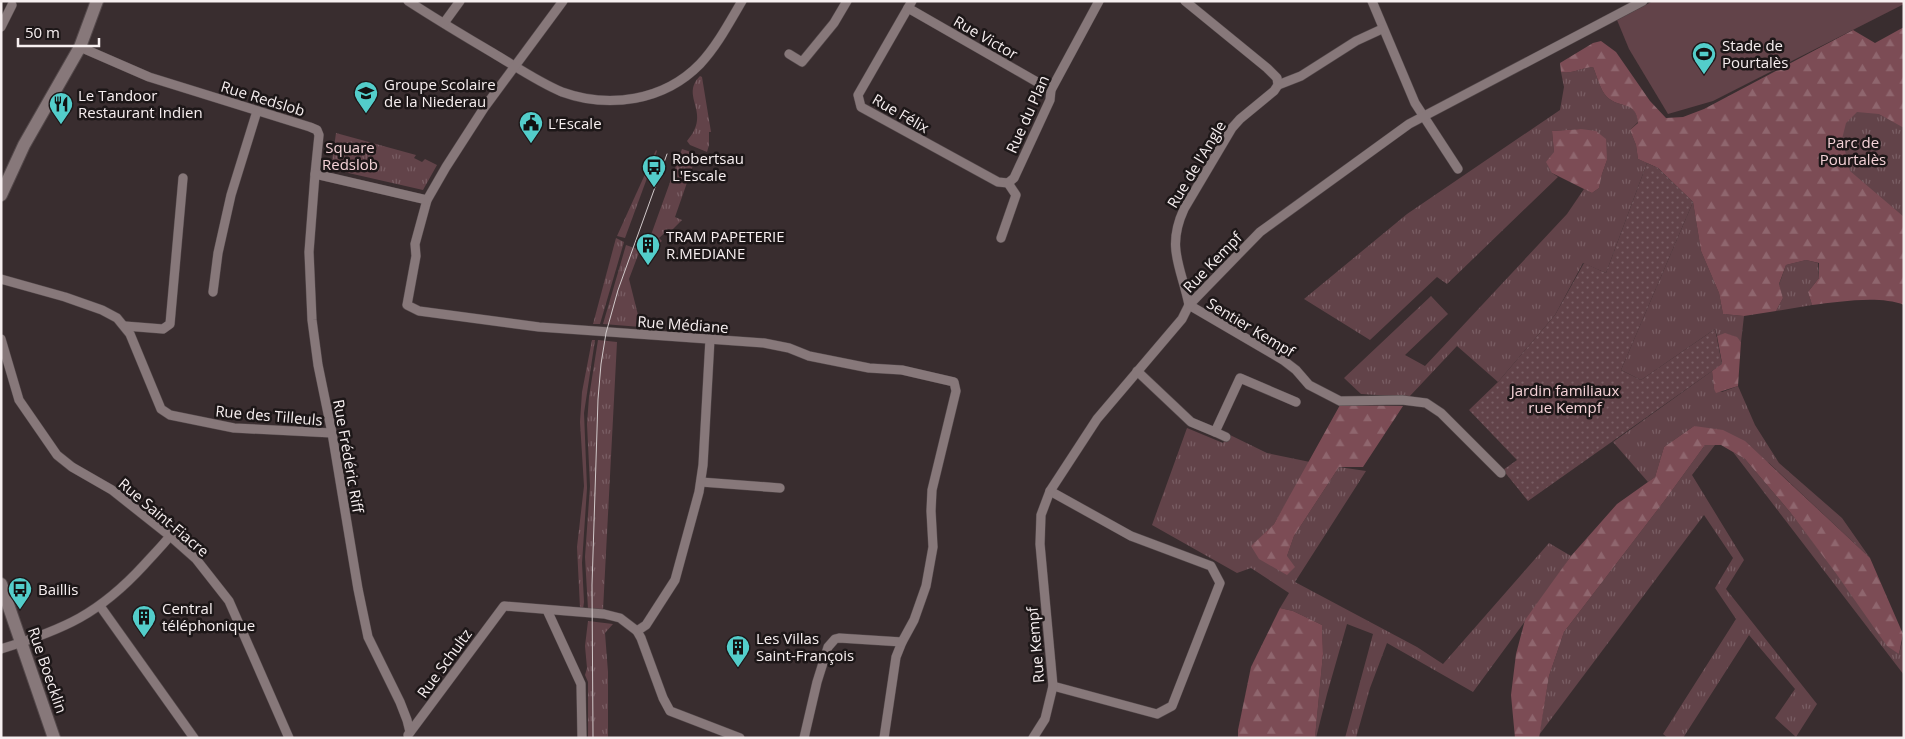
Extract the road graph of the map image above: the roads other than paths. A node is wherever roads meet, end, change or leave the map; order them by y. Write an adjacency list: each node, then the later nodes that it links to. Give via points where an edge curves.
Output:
1 (97, 1): 16 (main road)
2 (408, 1): 13 (street)
3 (460, 1): 13 (street)
4 (563, 1): 18 (street)
5 (742, 1): 18 (street, via 700,64 670,86 649,95 616,101 580,97 549,86)
6 (847, 1): 17 (street, via 834,23 802,62)
7 (1099, 1): 20 (street, Rue du Plan)
8 (1185, 1): 19 (street, via 1267,68 1277,78)
9 (1372, 1): 15 (street)
10 (1643, 1): 22 (street, Rue Kempf)
11 (910, 4): 20 (street, Rue Victor); 26 (street, Rue Félix, via 858,95 861,107 998,182)
12 (12, 5): 14 (street)
13 (444, 23): 18 (street)
14 (1, 27)
15 (1382, 29): 19 (street, Rue de l'Angle, via 1356,41 1301,76); 22 (street)
16 (80, 47): 21 (street, Rue Redslob, via 149,77); 27 (main road, via 24,145)
17 (789, 54)
18 (515, 66): 28 (street)
19 (1278, 85): 32 (street, Rue de l'Angle, via 1232,128 1178,221 1175,254)
20 (1051, 90): 26 (street, Rue du Plan, via 1050,100 1014,178)
21 (257, 111): 24 (street, Rue Redslob, via 317,130); 31 (street, via 231,195)
22 (1422, 116): 23 (street); 32 (street, Rue Kempf, via 1260,232)
23 (1458, 169)
24 (315, 174): 28 (street); 39 (street, Rue Frédéric Riff, via 309,252 312,320)
25 (183, 178): 33 (street, via 170,324 163,329)
26 (1008, 183): 29 (street, via 1016,195)
27 (1, 195)
28 (427, 200): 35 (street, Rue Médiane, via 415,244 416,256 407,305 419,311 539,327)
29 (1001, 238)
30 (1, 279): 33 (street, Rue des Tilleuls, via 102,310)
31 (213, 292)
32 (1189, 305): 36 (street, Rue Kempf, via 1182,319); 41 (street, Sentier Kempf, via 1283,360 1316,389 1340,401 1426,403 1441,413)
33 (125, 326): 39 (street, Rue des Tilleuls, via 146,368 157,401 170,416 234,428)
34 (1, 339): 45 (street, Rue Saint-Fiacre, via 19,400 57,455 112,490)
35 (710, 339): 42 (street); 51 (street, Rue Médiane, via 764,343 809,356 869,368 902,370 954,382 954,400 932,490 934,541 928,578 920,607)
36 (1138, 371): 38 (street, via 1191,422); 44 (street, Rue Kempf, via 1098,418)
37 (1296, 402): 38 (street, via 1240,378)
38 (1215, 432): 40 (street)
39 (332, 433): 54 (street, Rue Frédéric Riff, via 368,637 400,702 407,720)
40 (1226, 437)
41 (1501, 473)
42 (701, 482): 43 (street); 49 (street, via 675,580 646,625)
43 (780, 488)
44 (1050, 491): 53 (street, Rue Kempf, via 1041,515 1040,544); 53 (street, via 1131,536 1211,566 1220,583 1172,706 1158,714)
45 (170, 536): 47 (street, via 128,583); 57 (street, Rue Saint-Fiacre, via 196,559 229,601)
46 (1, 584): 50 (main road, Rue Boecklin)
47 (100, 606): 50 (street, via 67,626); 56 (street)
48 (547, 610): 49 (street, via 604,614 620,618); 54 (street, Rue Schultz, via 504,606); 58 (street, via 581,684)
49 (637, 631): 59 (street, via 670,711)
50 (21, 642): 52 (street); 55 (main road, Rue Boecklin)
51 (902, 642): 60 (street, via 838,638 831,642 817,682); 61 (street, via 896,657)
52 (1, 649)
53 (1053, 686): 62 (street, Rue Kempf, via 1045,718)
54 (408, 735)
55 (54, 738)
56 (194, 738)
57 (289, 738)
58 (582, 738)
59 (740, 738)
60 (804, 738)
61 (884, 738)
62 (1033, 738)

